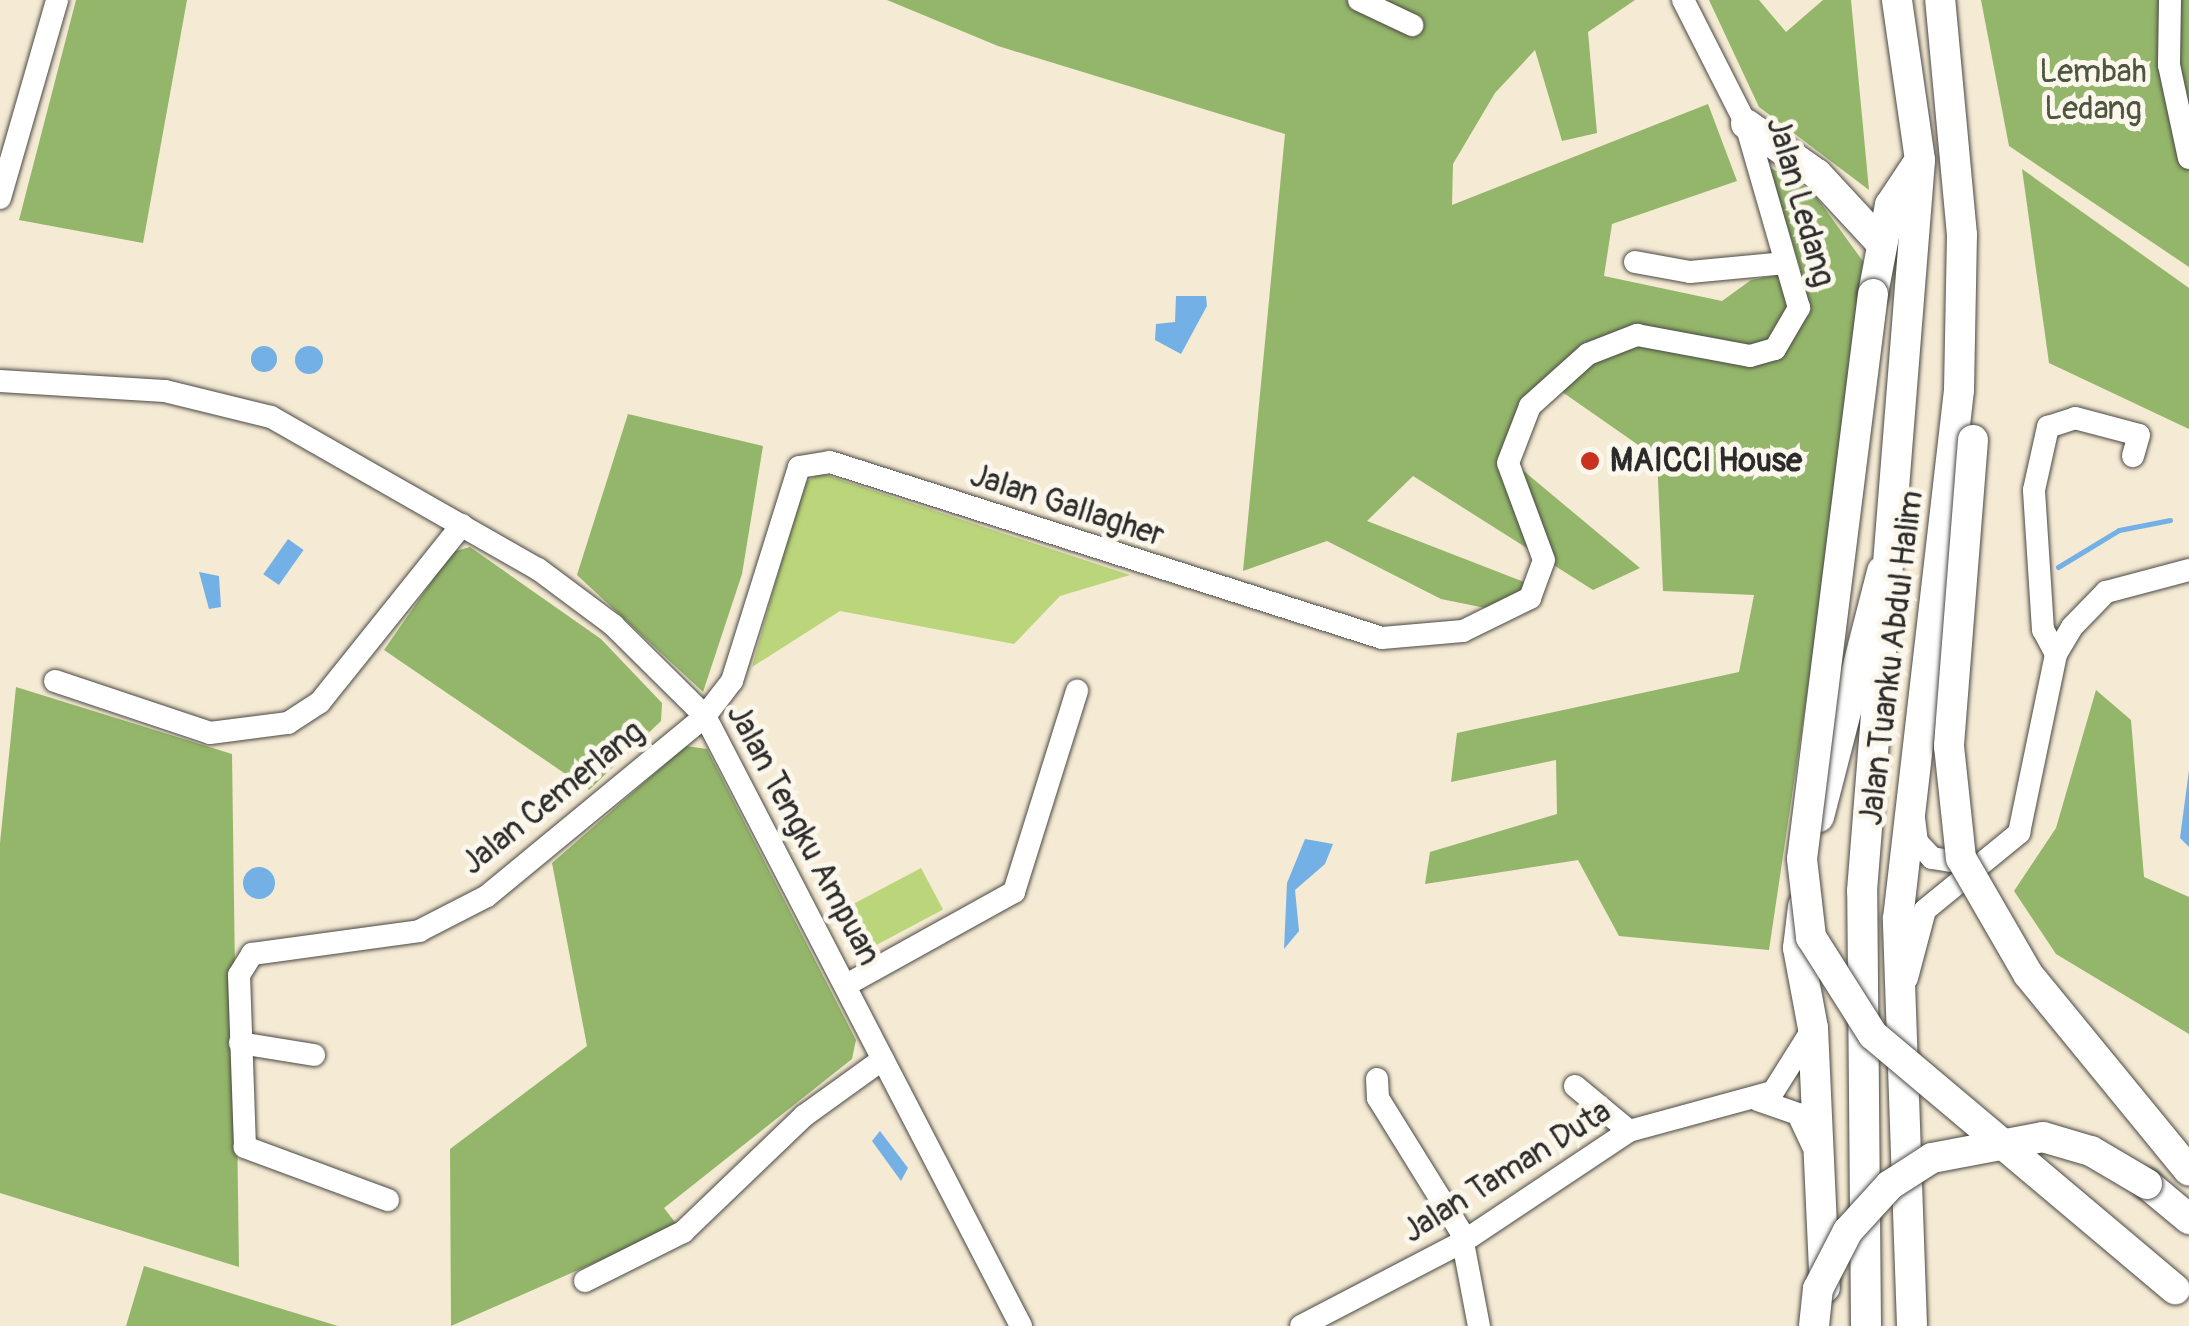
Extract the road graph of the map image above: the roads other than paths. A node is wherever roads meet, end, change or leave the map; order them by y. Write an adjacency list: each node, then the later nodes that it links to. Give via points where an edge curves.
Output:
1 (56, 0): 11 (street)
2 (1358, 0): 7 (street)
3 (1683, 0): 8 (street, Jalan Ledang)
4 (1897, 0): 10 (main road, Jalan Tuanku Abdul Halim)
5 (2170, 0): 9 (street, via 2169,66)
6 (1943, 12): 25 (main road, Jalan Tuanku Abdul Halim, via 1962,235 1958,390); 38 (main road, bridge, via 1972,118 1982,263 1950,746 1961,858 2028,974)
7 (1412, 26)
8 (1746, 124): 12 (main road, via 1817,174); 14 (street, Jalan Ledang)
9 (2189, 158)
10 (1920, 160): 12 (main road, via 1890,205); 18 (main road, Jalan Tuanku Abdul Halim)
11 (0, 198)
12 (1881, 244): 43 (main road, bridge, via 1802,859 1811,936 1874,1035)
13 (1635, 262): 14 (street, via 1690,272)
14 (1786, 263): 19 (street, Jalan Ledang, via 1798,308 1776,350 1750,356 1668,334 1637,336 1588,354 1530,406 1508,463)
15 (0, 382): 17 (street, Jalan Tengku Ampuan, via 165,391 272,417)
16 (2134, 456): 21 (street, via 2138,434 2075,418 2048,427 2034,490 2044,630)
17 (462, 525): 22 (street, via 320,702 288,723 210,734); 24 (street, Jalan Tengku Ampuan, via 613,625)
18 (1898, 528): 28 (main road, via 1868,610 1808,867 1798,948); 49 (main road, Jalan Tuanku Abdul Halim, via 1862,891)
19 (1544, 560): 24 (street, Jalan Gallagher, via 1542,581 1512,610 1462,631 1382,638 817,462 799,467 732,681)
20 (2189, 570): 21 (street, via 2106,592)
21 (2056, 654): 26 (street, via 2019,833)
22 (55, 681)
23 (1077, 691): 27 (street, via 1014,892)
24 (705, 716): 27 (street, Jalan Tengku Ampuan); 30 (street, Jalan Cemerlang, via 488,896 419,931 252,954 239,974)
25 (1909, 784): 26 (street, via 1917,842 1952,867); 29 (main road, Jalan Tuanku Abdul Halim)
26 (1980, 864): 29 (street, via 1924,910)
27 (848, 984): 32 (street, Jalan Tengku Ampuan)
28 (1813, 1028): 35 (street, Jalan Taman Duta, via 1790,1077); 37 (main road)
29 (1898, 1030): 50 (main road, Jalan Tuanku Abdul Halim)
30 (240, 1043): 31 (street); 39 (street, Jalan Cemerlang, via 252,1156)
31 (314, 1055)
32 (882, 1059): 42 (street, via 804,1116 683,1232); 44 (street, Jalan Tengku Ampuan)
33 (1574, 1086): 36 (street)
34 (1371, 1088): 41 (street)
35 (1758, 1100): 36 (street, Jalan Taman Duta); 37 (street, via 1798,1114)
36 (1629, 1131): 41 (street, Jalan Taman Duta)
37 (1818, 1159): 48 (main road)
38 (2189, 1171)
39 (388, 1200)
40 (2189, 1220): 47 (main road, bridge, via 2091,1151 2043,1138 1970,1144 1890,1185 1848,1230 1818,1289)
41 (1464, 1241): 45 (street, Jalan Taman Duta); 46 (street)
42 (585, 1280)
43 (2182, 1294)
44 (1021, 1326)
45 (1301, 1326)
46 (1479, 1326)
47 (1814, 1326)
48 (1827, 1326)
49 (1866, 1326)
50 (1912, 1326)

